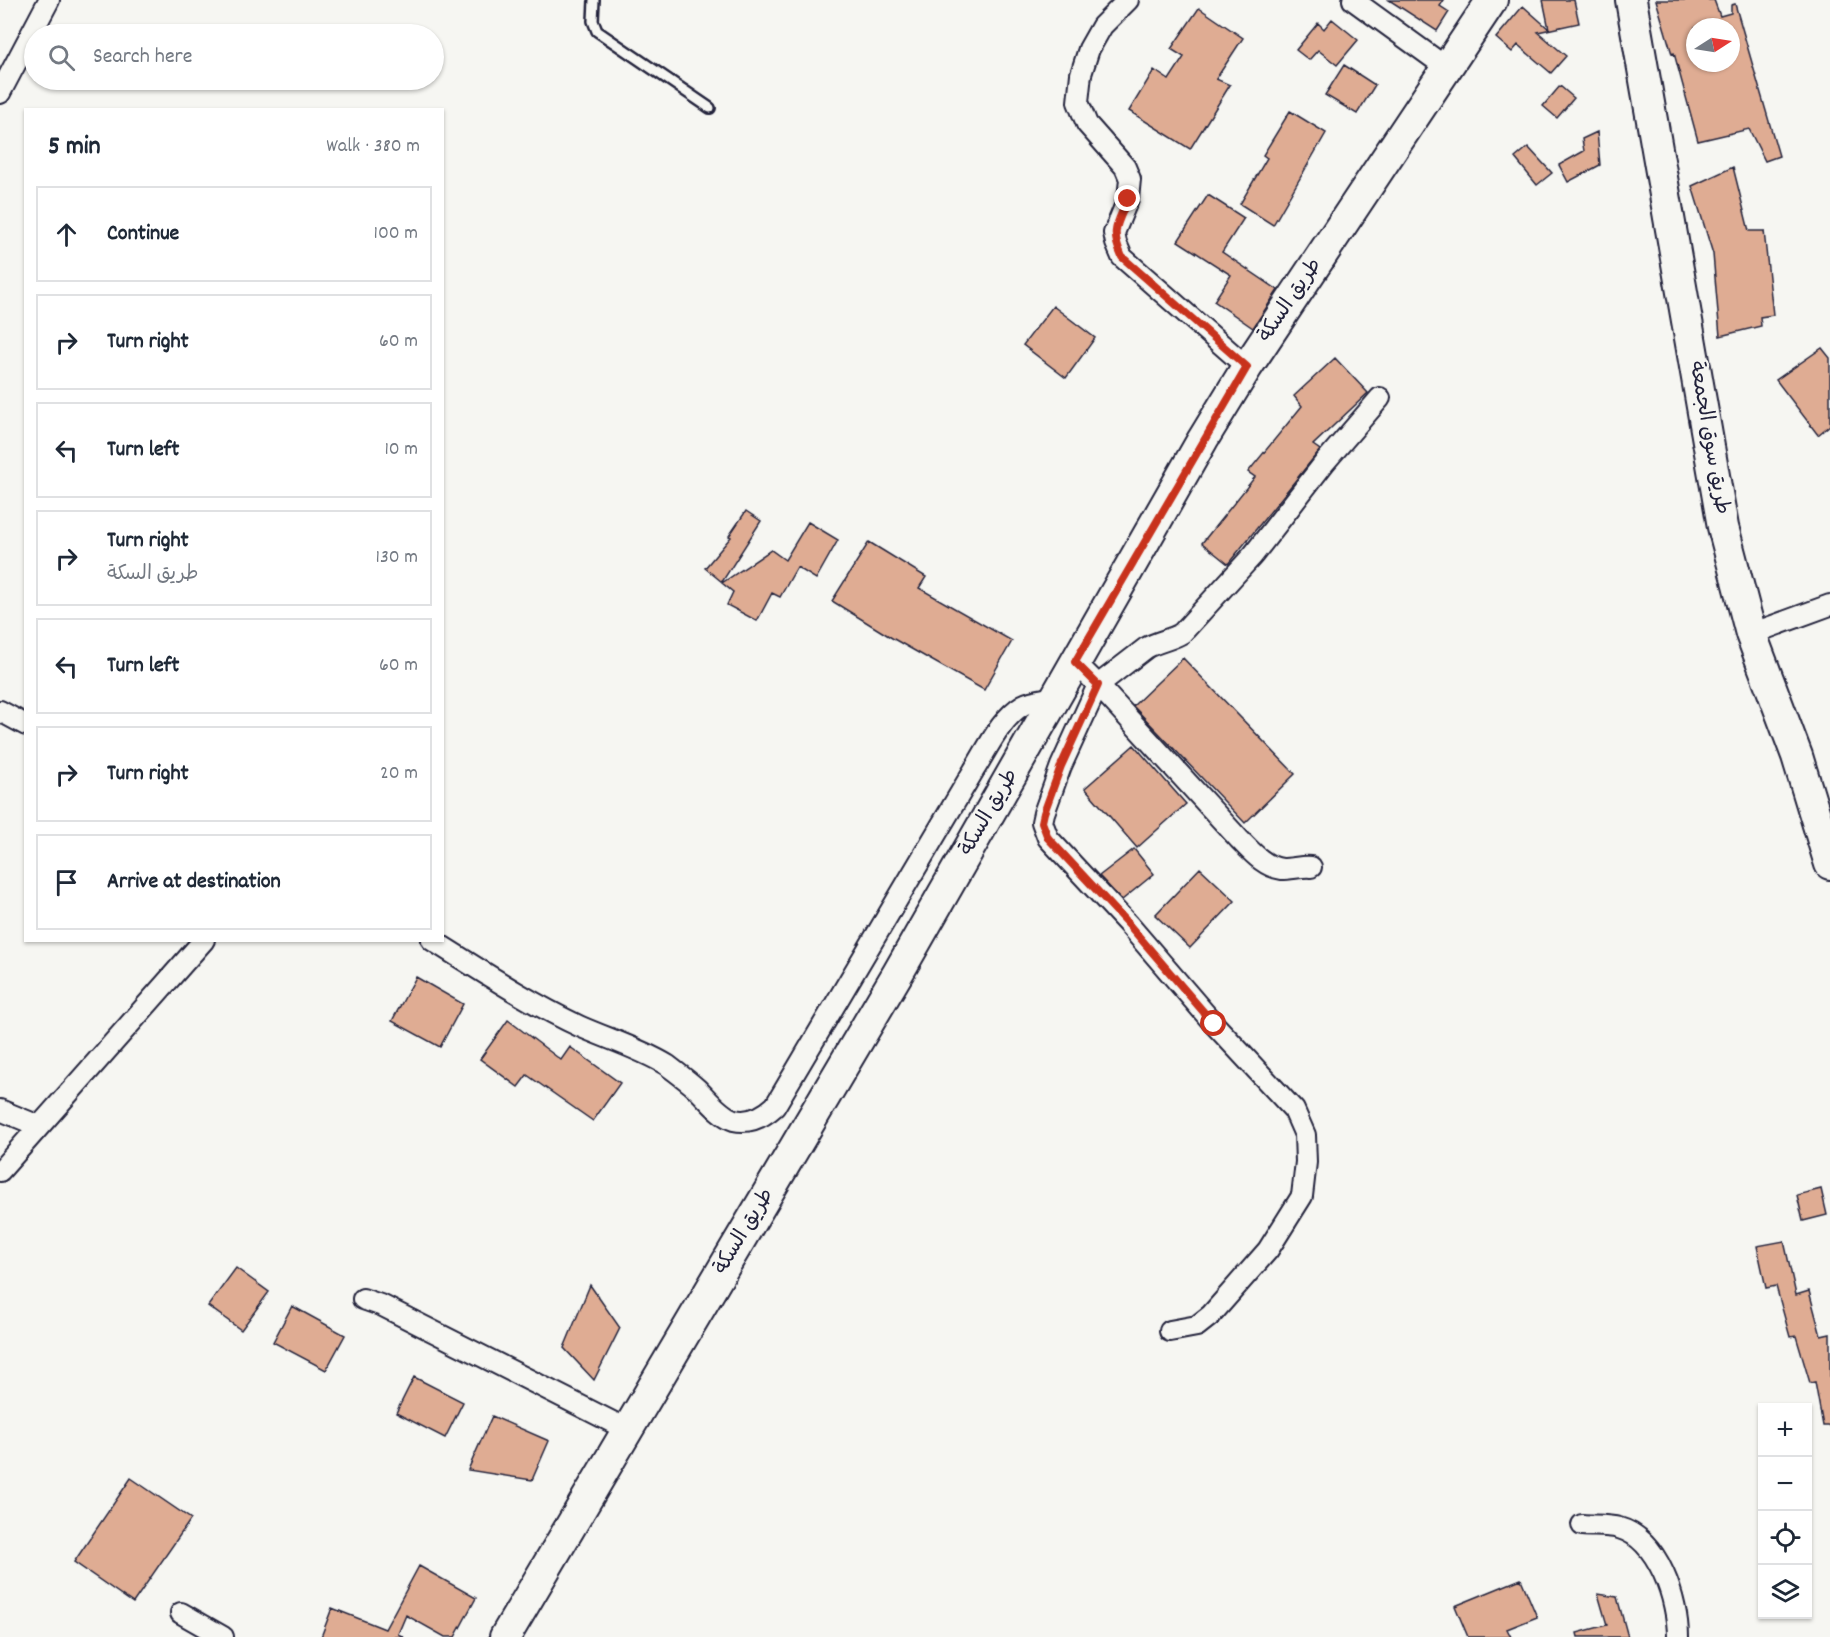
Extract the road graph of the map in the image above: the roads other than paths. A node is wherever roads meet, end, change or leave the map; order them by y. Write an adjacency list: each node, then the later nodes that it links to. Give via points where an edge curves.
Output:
1 (49, 0): 7 (street)
2 (594, 0): 11 (lane, via 593,21 597,31)
3 (1128, 0): 12 (street, via 1102,26 1089,49 1080,74 1078,102 1087,124 1125,167 1130,179 1128,199 1114,233 1116,243 1122,257)
4 (1353, 0): 9 (street)
5 (1492, 0): 9 (main road, طريق السكة)
6 (1631, 0): 15 (main road, طريق سوق الجمعة, via 1723,527)
7 (36, 24)
8 (24, 47): 10 (street)
9 (1447, 68): 12 (main road, طريق السكة)
10 (0, 93)
11 (710, 108)
12 (1247, 367): 16 (main road, طريق السكة)
13 (1380, 398): 17 (street, via 1324,462 1253,555 1182,633 1154,643)
14 (1830, 605): 15 (street)
15 (1751, 634): 21 (main road, طريق سوق الجمعة, via 1797,756)
16 (1075, 662): 17 (street); 18 (main road, طريق السكة)
17 (1098, 685): 22 (street, via 1258,858 1283,869); 29 (street, via 1044,813 1042,822 1048,838 1294,1110 1305,1136 1302,1196 1268,1250 1211,1315 1197,1326)
18 (1056, 697): 24 (street, via 1025,704 1002,726 775,1106 764,1116 745,1122 732,1119 666,1065 568,1020); 30 (main road, طريق السكة)
19 (0, 711): 20 (street)
20 (24, 724)
21 (1830, 864)
22 (1311, 867)
23 (202, 942): 26 (street)
24 (435, 942)
25 (0, 1110): 26 (street)
26 (39, 1126): 27 (street)
27 (0, 1171)
28 (363, 1299): 30 (street)
29 (1170, 1331)
30 (628, 1430): 34 (main road, طريق السكة)
31 (1582, 1525): 35 (street, via 1620,1528 1649,1547 1674,1600)
32 (181, 1613): 33 (street)
33 (223, 1637)
34 (505, 1637)
35 (1678, 1637)

